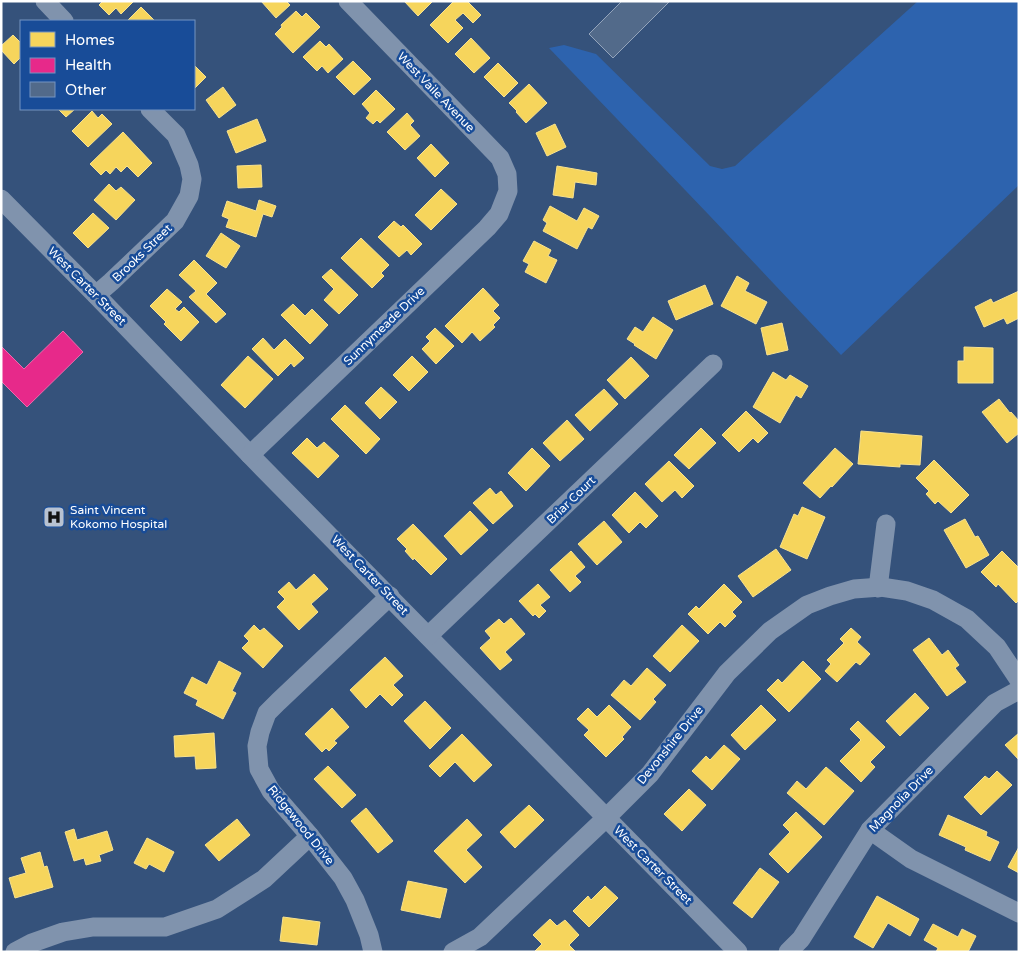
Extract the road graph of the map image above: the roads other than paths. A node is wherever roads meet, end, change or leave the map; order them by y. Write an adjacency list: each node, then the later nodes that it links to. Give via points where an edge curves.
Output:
1 (45, 1): 3 (street)
2 (348, 1): 5 (street, West Vaile Avenue, via 500,158 507,174)
3 (63, 20)
4 (151, 110): 7 (street, Brooks Street, via 176,135 192,179 189,196 174,221)
5 (508, 191): 9 (street, Sunnymeade Drive, via 499,214 487,228)
6 (1, 200): 7 (street, West Carter Street)
7 (96, 295): 9 (street, West Carter Street)
8 (713, 364): 13 (street, Briar Court)
9 (250, 454): 12 (street, West Carter Street)
10 (886, 524): 11 (street)
11 (878, 588): 14 (street, Devonshire Drive, via 907,591 933,600 967,619 997,647); 16 (street, Devonshire Drive, via 854,589 822,599 807,605 770,631 727,673 650,774)
12 (390, 596): 13 (street, West Carter Street); 18 (street, Ridgewood Drive, via 267,713 260,732 257,746 259,769 271,791)
13 (428, 636): 16 (street, West Carter Street)
14 (1019, 680)
15 (1019, 690): 17 (street, Magnolia Drive, via 995,703)
16 (606, 818): 22 (street, Devonshire Drive, via 480,937); 23 (street, West Carter Street)
17 (870, 830): 19 (street, via 911,859); 24 (street, Magnolia Drive, via 801,939)
18 (310, 836): 20 (street, via 264,879 217,909 165,927 93,927 63,932); 21 (street, Ridgewood Drive, via 343,878 355,900)
19 (1019, 913)
20 (15, 952)
21 (373, 952)
22 (454, 952)
23 (738, 952)
24 (788, 952)

